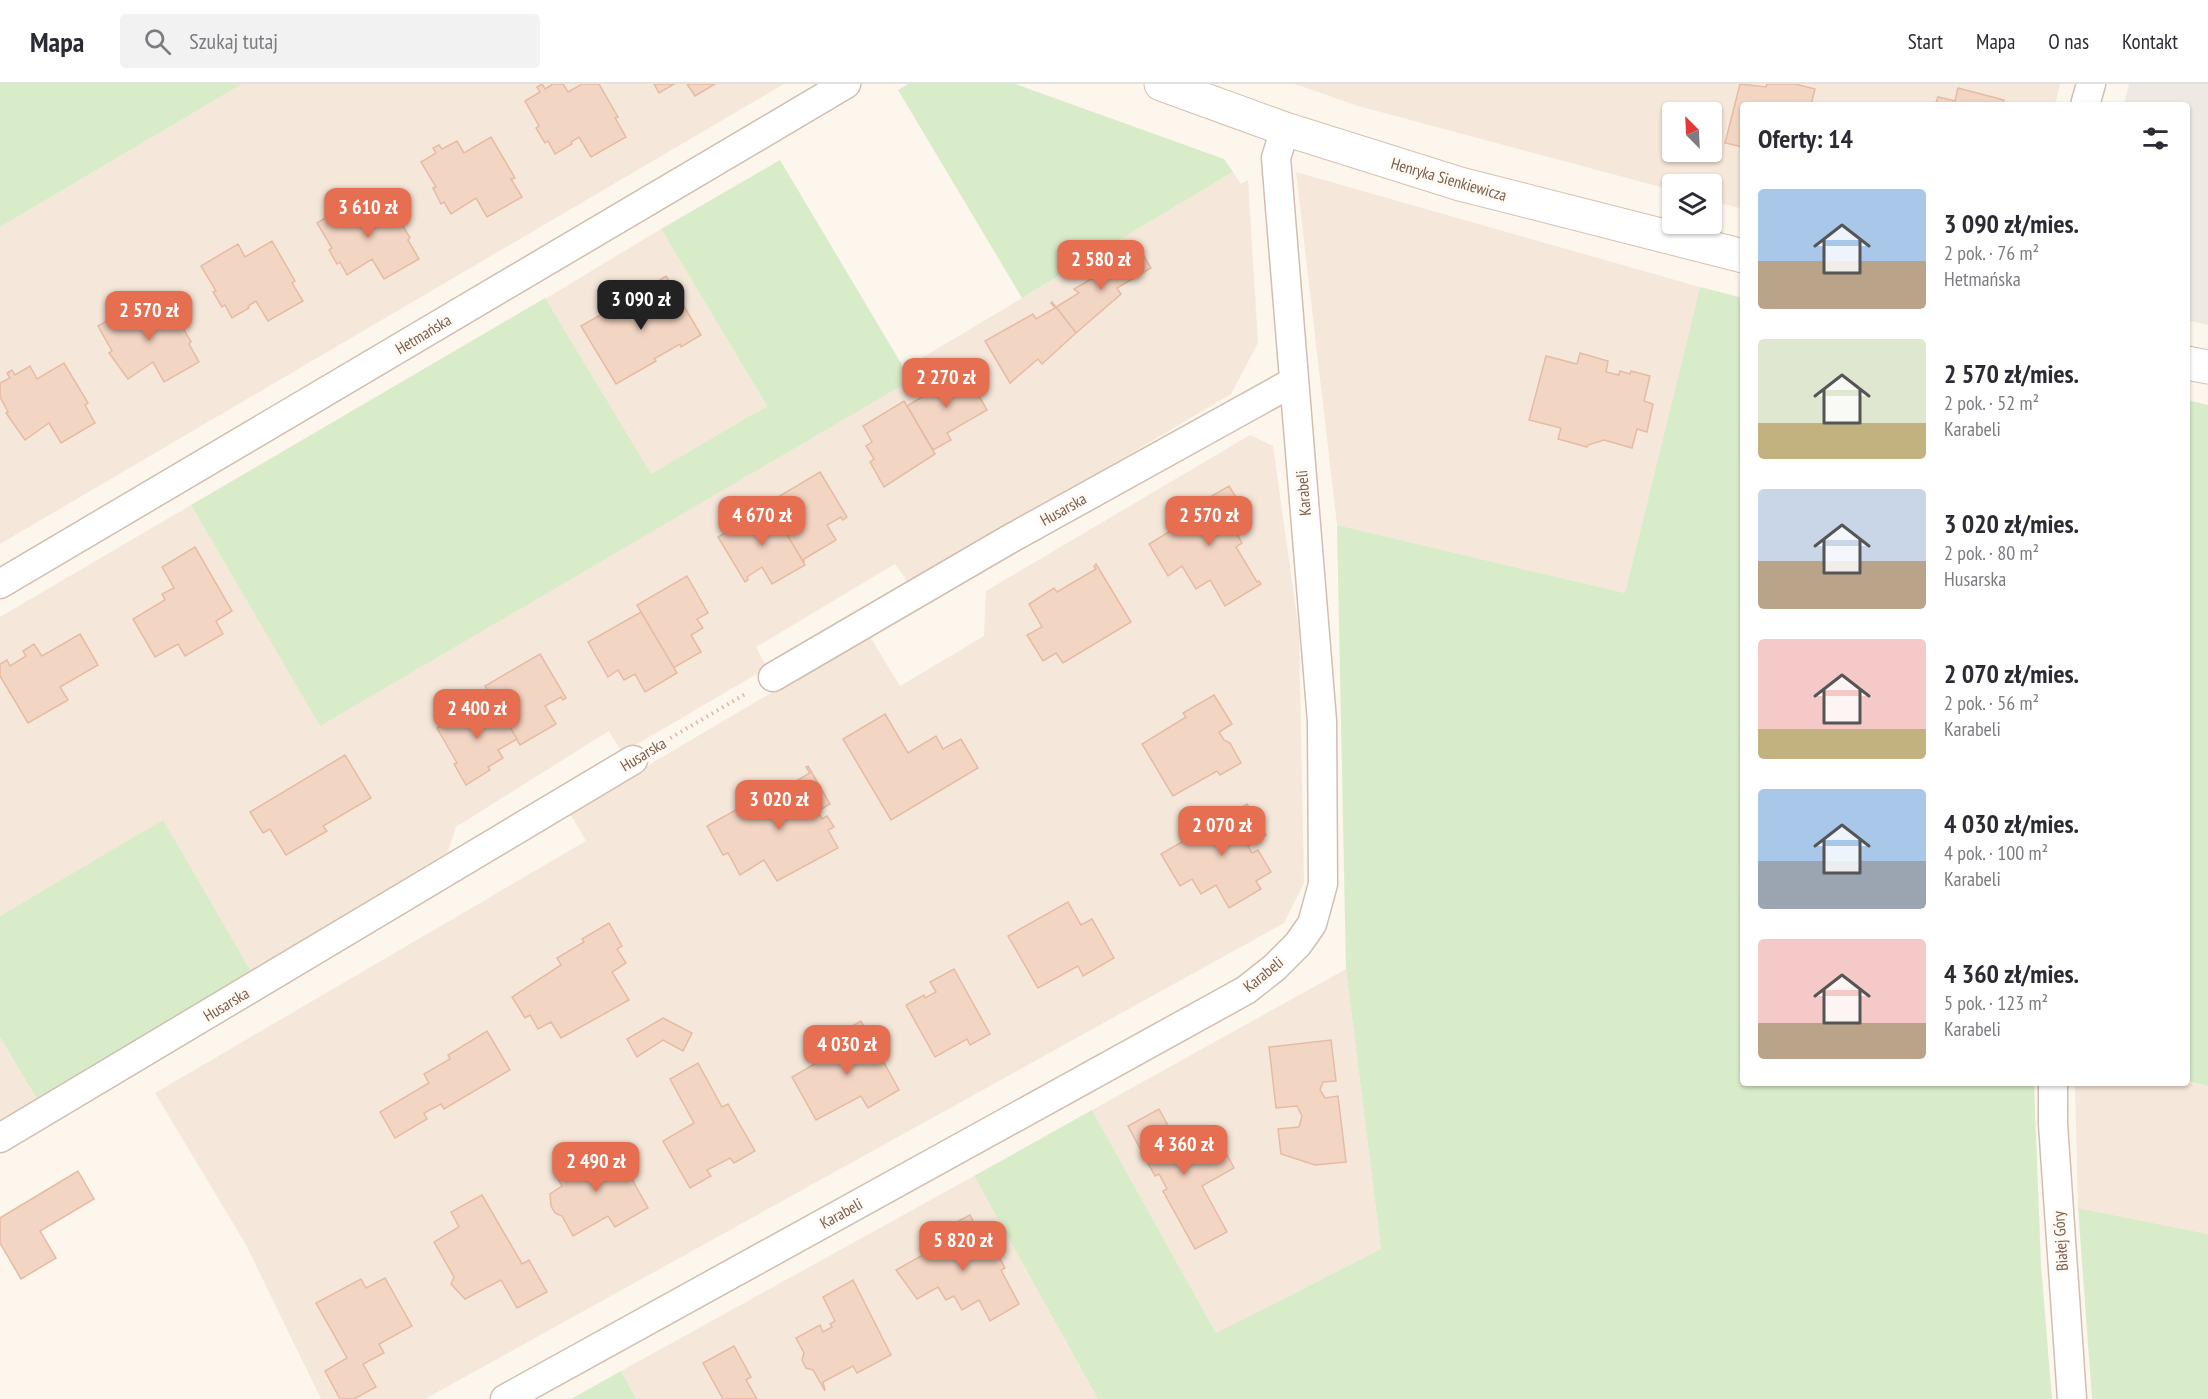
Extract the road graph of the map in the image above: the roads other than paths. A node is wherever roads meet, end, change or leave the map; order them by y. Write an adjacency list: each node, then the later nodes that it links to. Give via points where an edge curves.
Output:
1 (846, 84): 10 (street, Hetmańska)
2 (1161, 84): 5 (street, Henryka Sienkiewicza)
3 (2091, 84): 4 (street)
4 (2086, 102)
5 (1285, 129): 6 (street, Henryka Sienkiewicza, via 1460,184); 9 (street, Karabeli, via 1276,158)
6 (1740, 254)
7 (2190, 364): 8 (street)
8 (2208, 367)
9 (1293, 382): 11 (street, Husarska, via 1008,540); 15 (street, Karabeli, via 1322,721 1323,884 1312,924 1298,944 1245,990)
10 (0, 584)
11 (773, 677)
12 (633, 760): 14 (street, Husarska)
13 (2053, 1086): 16 (street, Białej Góry)
14 (0, 1138)
15 (505, 1399)
16 (2072, 1399)

